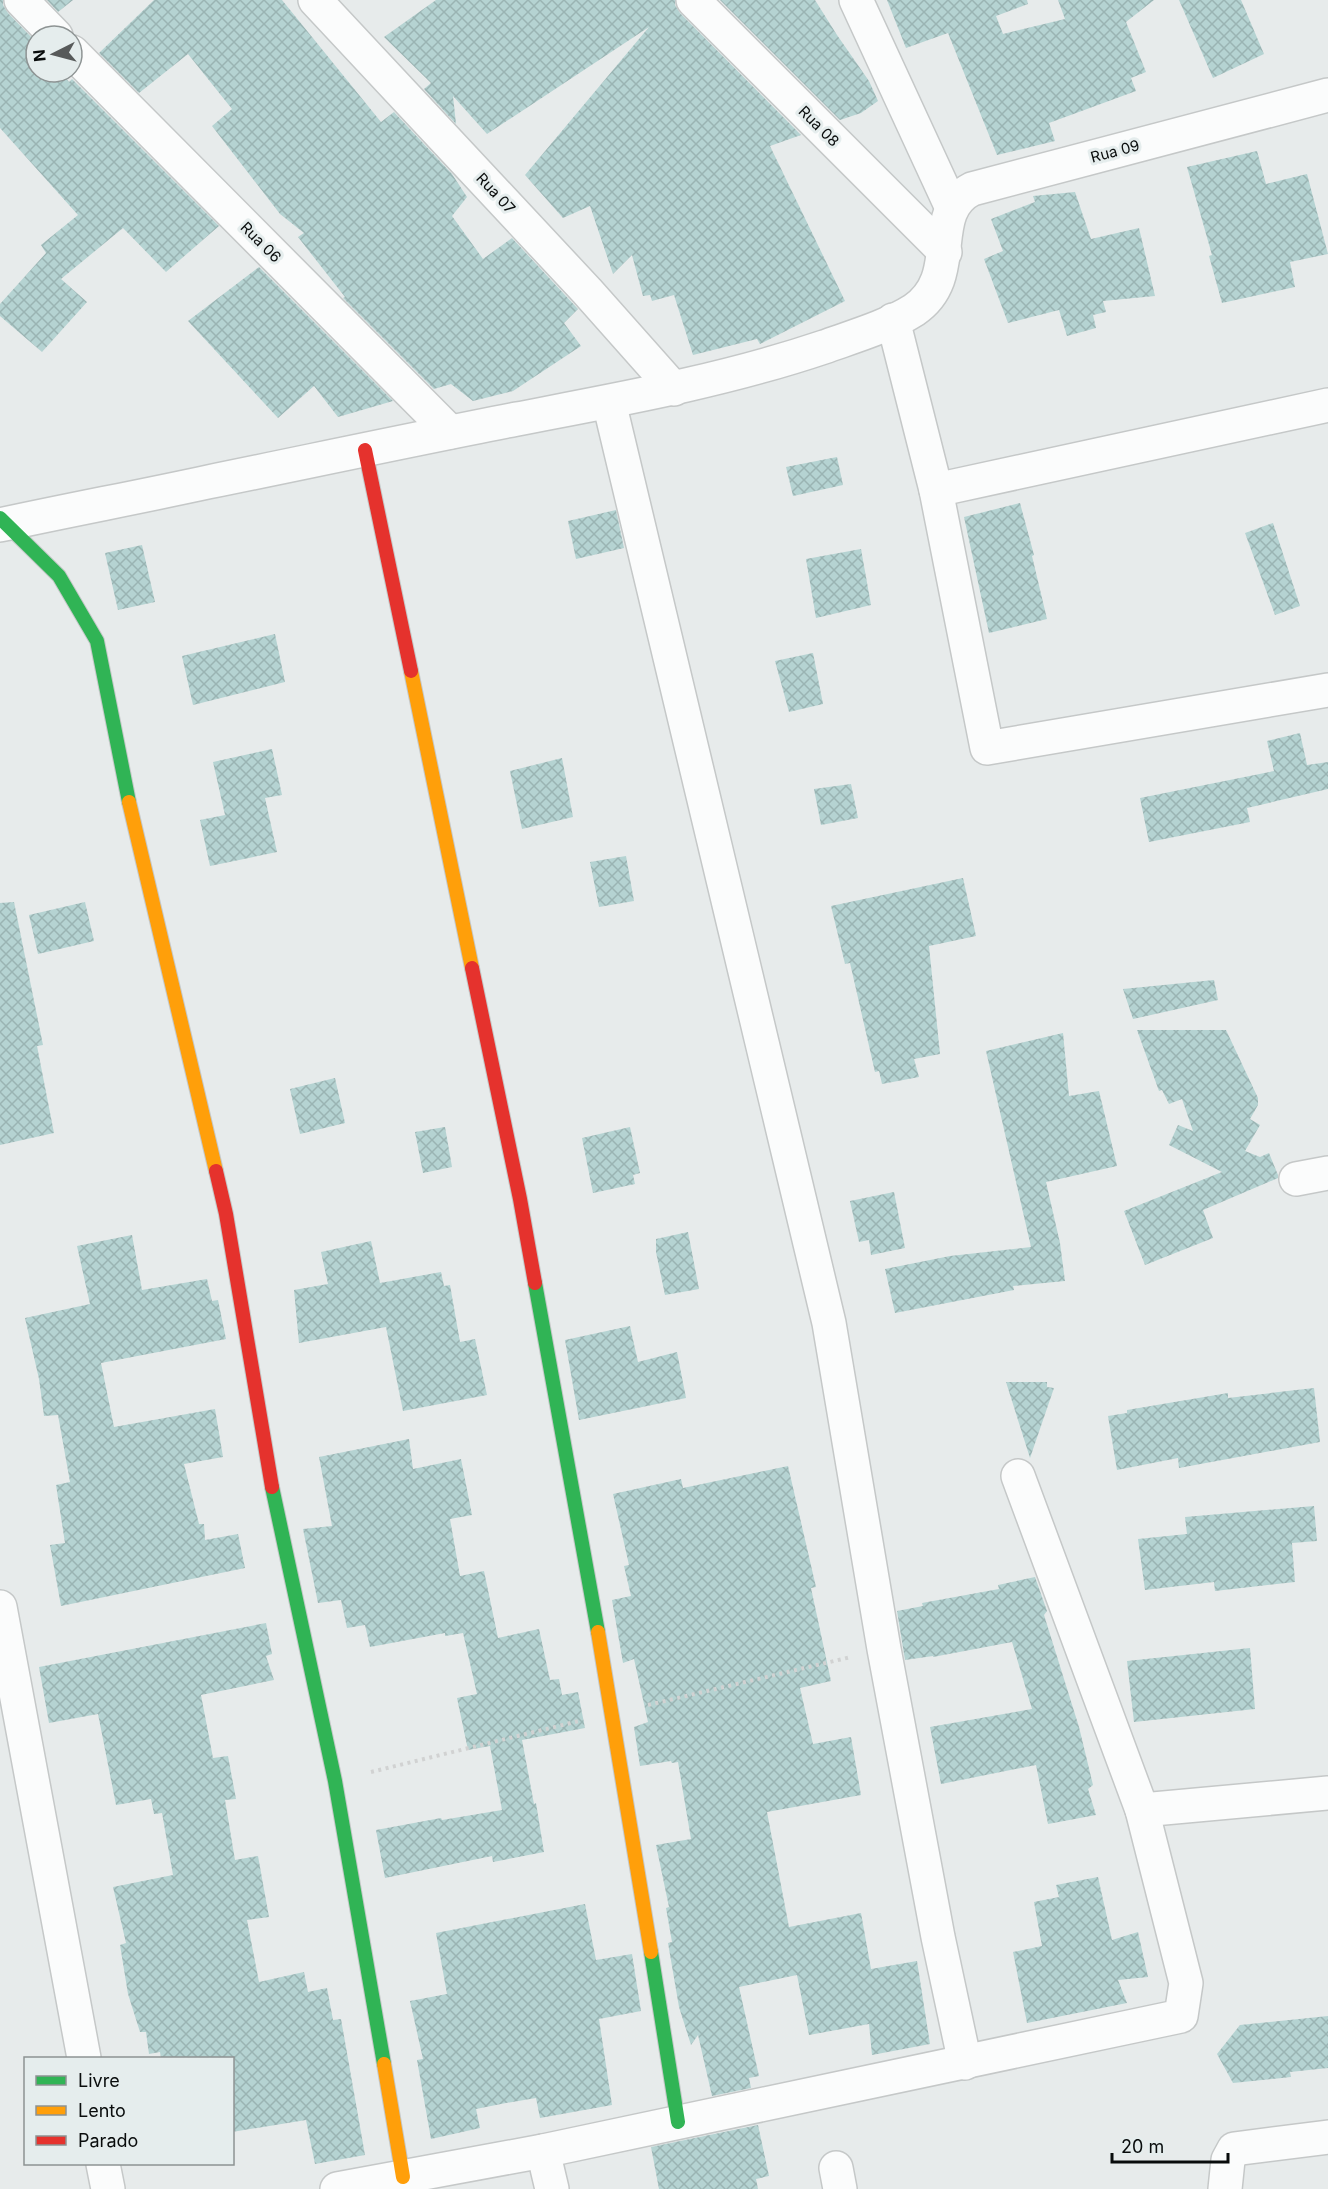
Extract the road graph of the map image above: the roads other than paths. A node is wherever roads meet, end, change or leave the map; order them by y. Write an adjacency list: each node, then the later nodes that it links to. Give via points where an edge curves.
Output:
1 (21, 0): 5 (street)
2 (315, 0): 11 (street, Rua 07)
3 (693, 0): 9 (street, Rua 08)
4 (856, 0): 8 (street)
5 (45, 24)
6 (84, 64): 14 (street, Rua 06)
7 (1328, 94): 8 (street, Rua 09, via 972,189)
8 (952, 208): 9 (street)
9 (945, 252): 10 (street, via 938,284 931,294)
10 (893, 320): 11 (street, via 783,360); 16 (street)
11 (674, 389): 12 (street)
12 (609, 402): 14 (street); 26 (street, via 829,1323 884,1650)
13 (1328, 405): 16 (street)
14 (450, 432): 15 (street)
15 (365, 450): 17 (street); 27 (street, via 520,1199 613,1713)
16 (936, 490): 18 (street, via 987,748)
17 (2, 522): 31 (street, via 59,576 97,641 125,785 225,1214 265,1453 335,1781)
18 (1328, 690)
19 (1328, 1173): 20 (street)
20 (1296, 1179)
21 (1018, 1476): 24 (street)
22 (0, 1607): 25 (street)
23 (1328, 1793): 24 (street)
24 (1142, 1810): 26 (street, via 1186,1983 1181,2016)
25 (84, 2057)
26 (965, 2063): 27 (street)
27 (678, 2122): 29 (street)
28 (1328, 2137): 35 (street, via 1234,2149 1228,2160)
29 (543, 2151): 31 (street); 34 (street)
30 (103, 2165): 32 (street)
31 (404, 2177): 33 (street)
32 (108, 2189)
33 (337, 2189)
34 (552, 2189)
35 (1225, 2189)

